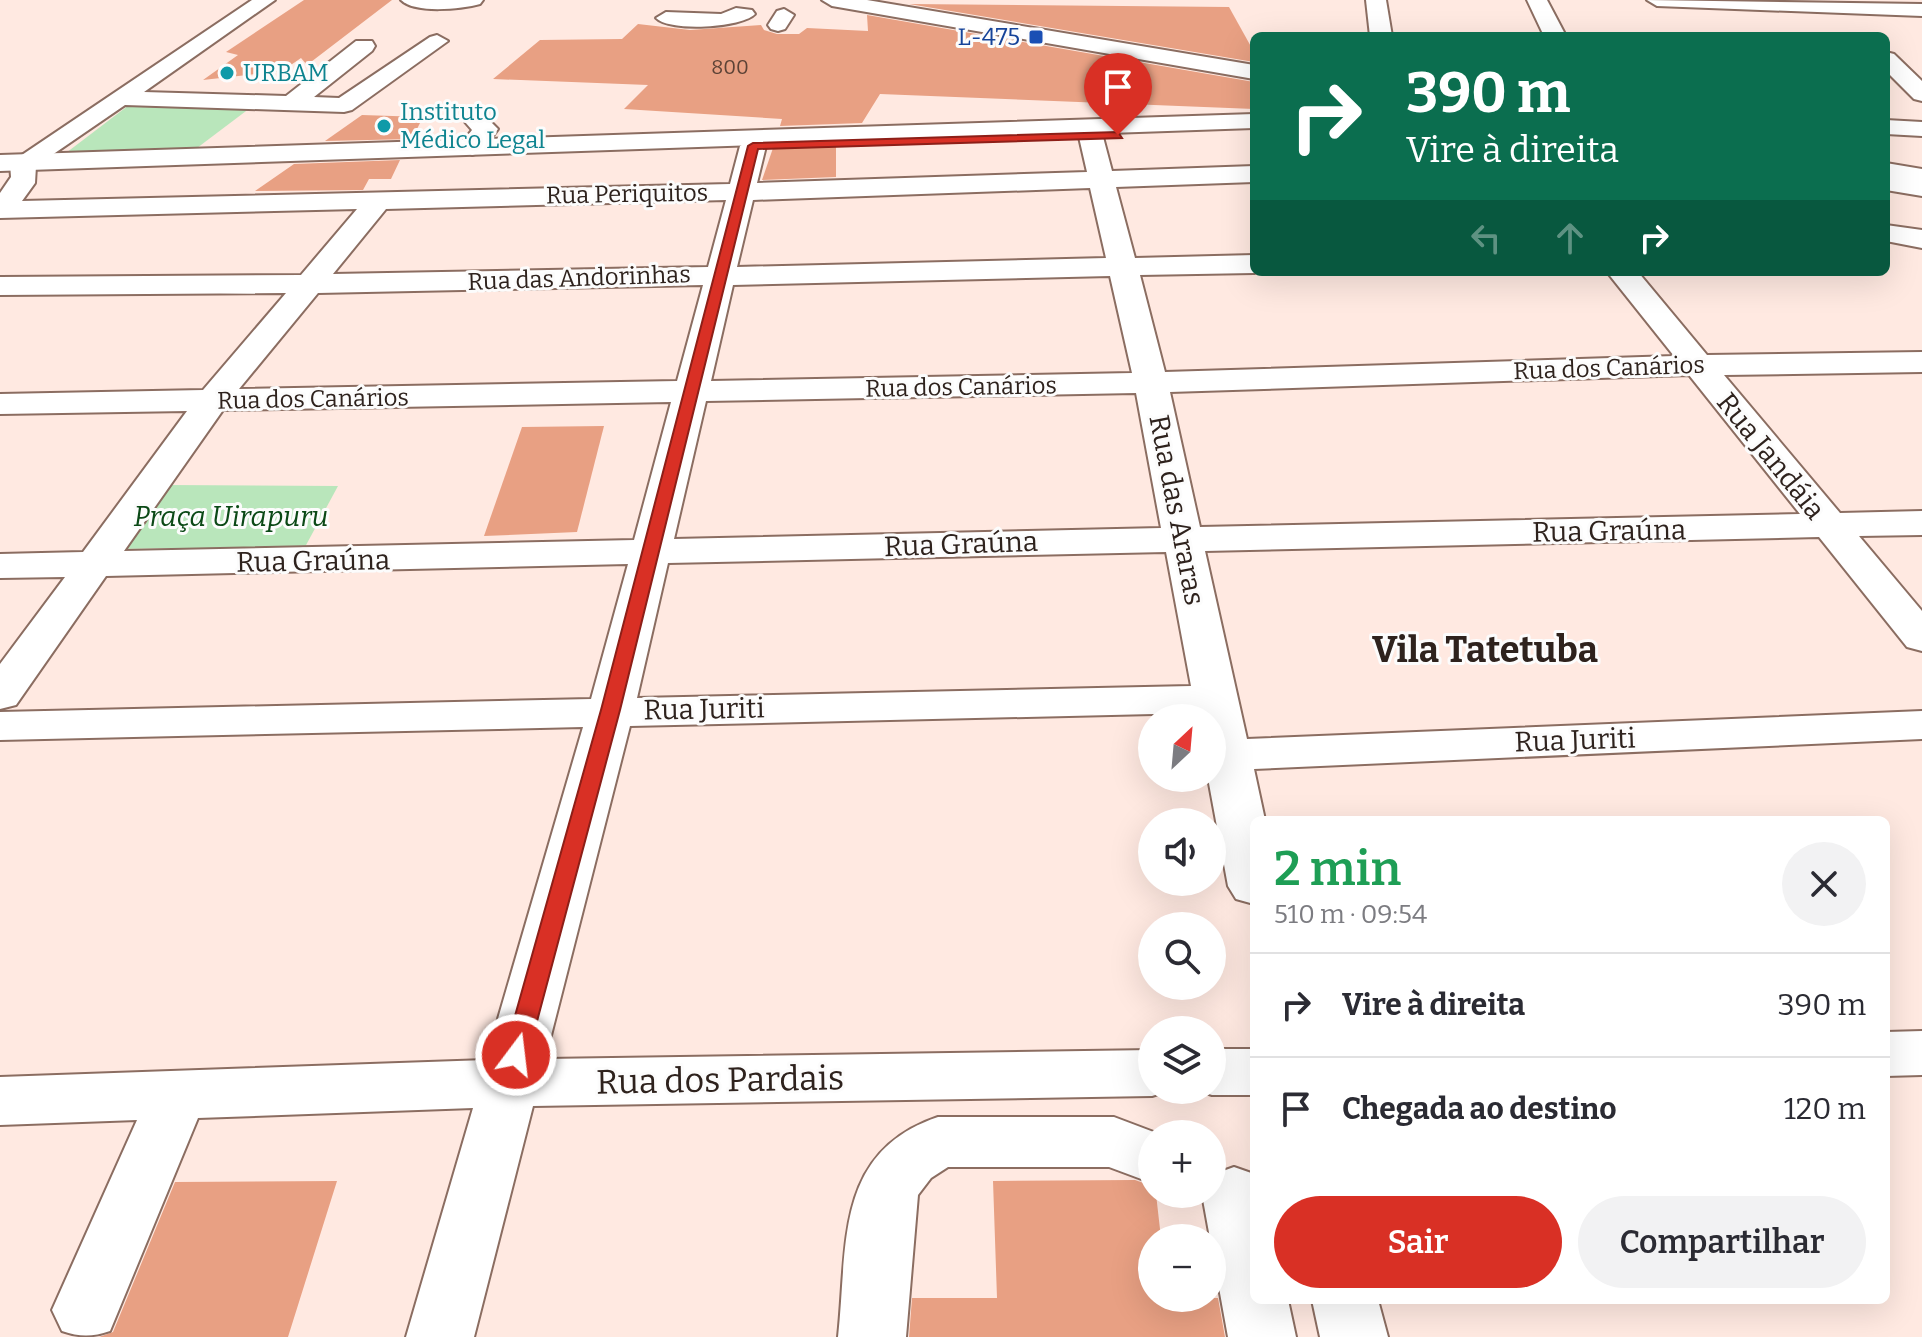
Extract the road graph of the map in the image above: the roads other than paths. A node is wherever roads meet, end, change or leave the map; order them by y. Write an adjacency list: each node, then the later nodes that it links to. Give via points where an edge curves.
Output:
1 (411, 0): 9 (street)
2 (473, 0): 9 (street)
3 (832, 0): 15 (street)
4 (974, 0): 15 (street)
5 (1376, 0): 18 (street)
6 (1537, 0): 19 (street)
7 (1657, 0): 8 (street)
8 (1682, 0): 10 (street); 16 (street)
9 (438, 2)
10 (1829, 3): 12 (street); 17 (street)
11 (276, 4): 27 (street, via 233,22)
12 (1922, 10)
13 (745, 14): 14 (street, via 725,20)
14 (666, 18)
15 (977, 22): 21 (street)
16 (1701, 24)
17 (1852, 26)
18 (1380, 32)
19 (1553, 32)
20 (437, 41): 29 (street, via 351,104)
21 (1093, 44): 23 (street); 24 (street)
22 (364, 46): 29 (street)
23 (1181, 46): 24 (street); 25 (street)
24 (1155, 55): 25 (street)
25 (1248, 60)
26 (1890, 63): 28 (street)
27 (129, 93): 29 (street, via 180,90); 36 (street)
28 (1922, 94)
29 (292, 103)
30 (1250, 121): 38 (street, via 472,132)
31 (1890, 127): 32 (street)
32 (1922, 129)
33 (1250, 130): 34 (street)
34 (1091, 137): 37 (street); 42 (street, Rua das Araras)
35 (0, 139): 36 (street)
36 (52, 142): 38 (street)
37 (753, 146): 38 (street); 45 (street)
38 (12, 167): 48 (street, via 20,189)
39 (1890, 172): 41 (street)
40 (1250, 174): 42 (street, Rua Periquitos)
41 (1922, 177)
42 (1103, 178): 45 (street, Rua Periquitos); 54 (street, Rua das Araras)
43 (1890, 183): 46 (street)
44 (1890, 189): 46 (street)
45 (742, 192): 47 (street, Rua Periquitos); 55 (street)
46 (1922, 193)
47 (380, 199): 48 (street, Rua Periquitos); 58 (street)
48 (0, 209)
49 (1890, 234): 50 (street)
50 (1922, 239)
51 (1922, 252): 52 (street)
52 (1890, 253)
53 (1250, 264): 54 (street, Rua das Andorinhas)
54 (1124, 266): 55 (street, Rua das Andorinhas); 61 (street, Rua das Araras)
55 (719, 273): 58 (street, Rua das Andorinhas); 62 (street)
56 (1625, 276): 60 (street, Rua Jandáia)
57 (0, 286): 58 (street, Rua das Andorinhas)
58 (309, 286): 63 (street)
59 (1922, 362): 60 (street, Rua dos Canários)
60 (1697, 365): 61 (street, Rua dos Canários); 66 (street, Rua Jandáia)
61 (1151, 383): 62 (street, Rua dos Canários); 67 (street, Rua das Araras)
62 (691, 393): 63 (street, Rua dos Canários); 68 (street)
63 (212, 401): 64 (street, Rua dos Canários); 70 (street)
64 (0, 404)
65 (1922, 523): 66 (street, Rua Graúna)
66 (1829, 527): 67 (street, Rua Graúna); 71 (street, Rua Jandáia)
67 (1182, 538): 68 (street, Rua Graúna); 73 (street, Rua das Araras)
68 (652, 552): 70 (street, Rua Graúna); 74 (street)
69 (0, 566): 70 (street, Rua Graúna)
70 (91, 566): 72 (street)
71 (1922, 638)
72 (0, 695)
73 (1215, 699): 74 (street, Rua Juriti); 77 (street, Rua das Araras)
74 (611, 710): 76 (street, Rua Juriti); 84 (street)
75 (1922, 725): 77 (street, Rua Juriti)
76 (0, 726)
77 (1228, 755): 78 (street, Rua das Araras)
78 (1250, 866)
79 (1922, 1053): 80 (street)
80 (1890, 1054)
81 (1226, 1072): 82 (street)
82 (1250, 1072)
83 (1138, 1073): 84 (street, Rua dos Pardais)
84 (508, 1083): 85 (street, Rua dos Pardais); 93 (street)
85 (178, 1095): 86 (street, Rua dos Pardais); 92 (street)
86 (0, 1101)
87 (1138, 1152): 94 (street, via 1114,1142 938,1142 909,1160 889,1186 883,1211)
88 (1233, 1191): 89 (street)
89 (1250, 1278)
90 (1255, 1304): 95 (street)
91 (1346, 1304): 96 (street)
92 (86, 1310)
93 (440, 1337)
94 (872, 1337)
95 (1262, 1337)
96 (1354, 1337)

